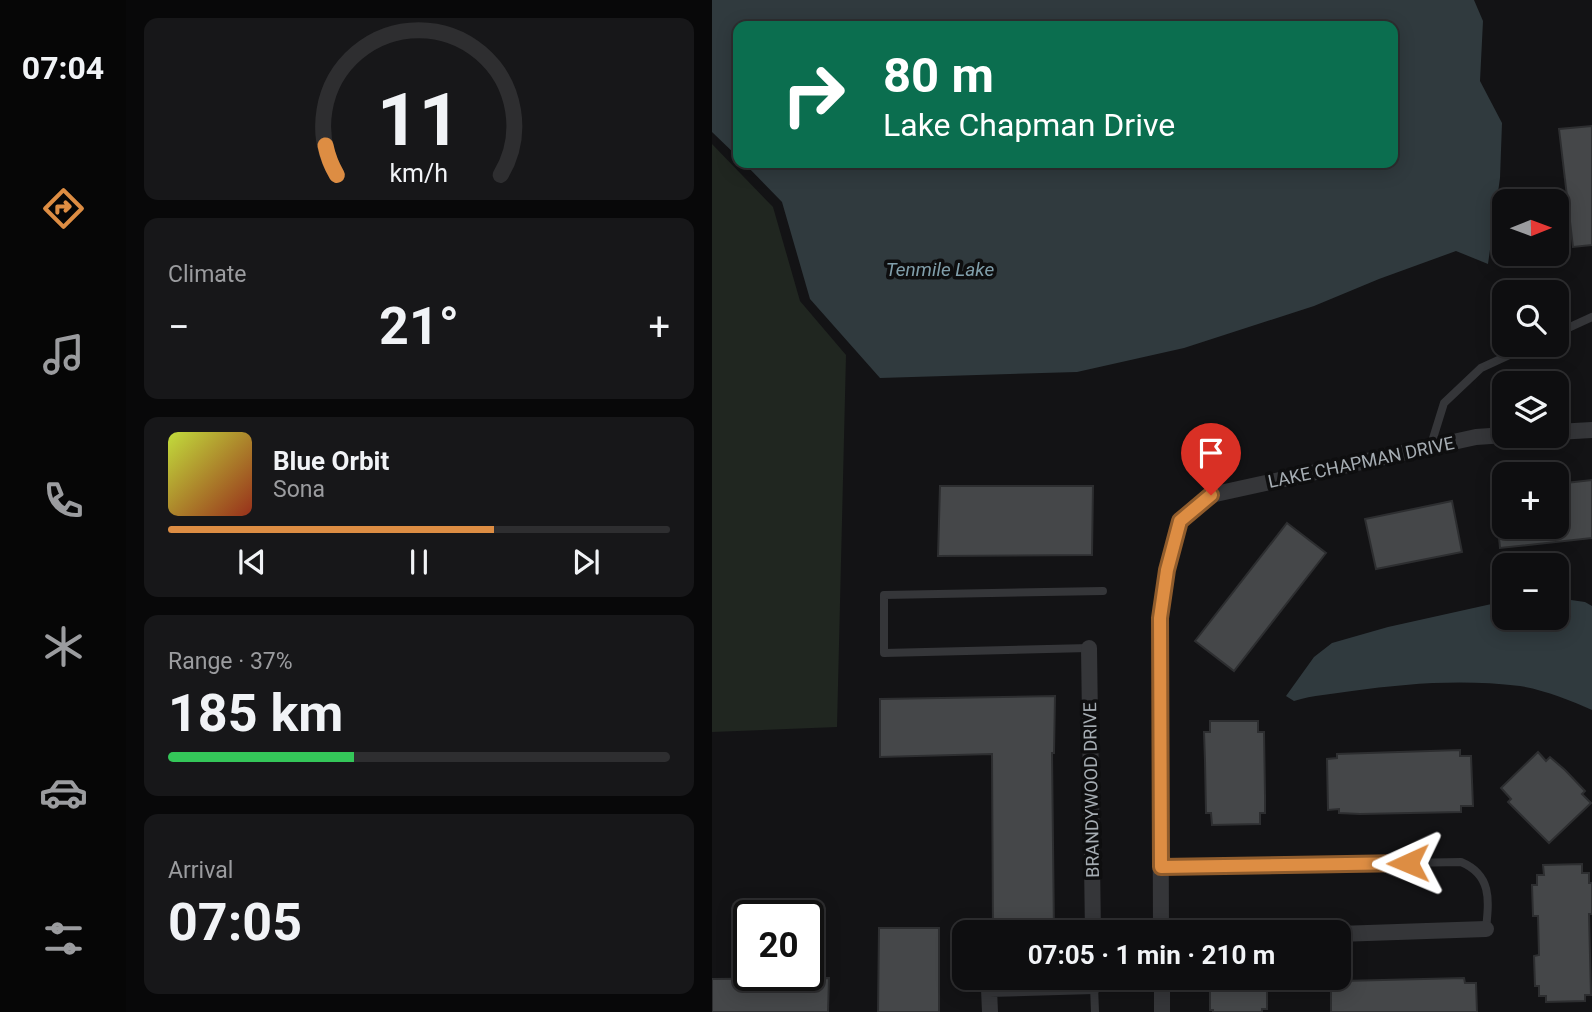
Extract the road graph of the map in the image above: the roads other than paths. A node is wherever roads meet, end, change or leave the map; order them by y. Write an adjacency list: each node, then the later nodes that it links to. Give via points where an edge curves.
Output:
1 (1592, 317): 2 (lane)
2 (1569, 328)
3 (1505, 357): 7 (lane, via 1481,368 1444,403)
4 (1592, 430): 5 (street)
5 (1569, 431)
6 (1492, 436): 7 (street, LAKE CHAPMAN DRIVE)
7 (1430, 447): 10 (street, LAKE CHAPMAN DRIVE, via 1211,495 1180,521 1160,618)
8 (1103, 591): 9 (lane, via 884,595 884,653)
9 (1089, 648): 11 (street, BRANDYWOOD DRIVE)
10 (1161, 867): 12 (street, LAKE CHAPMAN DRIVE); 13 (lane, via 1461,862 1473,867 1485,882 1489,903)
11 (1093, 920)
12 (1161, 920)
13 (1486, 929): 14 (street)
14 (1351, 934)
15 (989, 990): 18 (street)
16 (1094, 990): 19 (lane)
17 (1162, 990): 20 (street)
18 (990, 1012)
19 (1095, 1012)
20 (1162, 1012)

